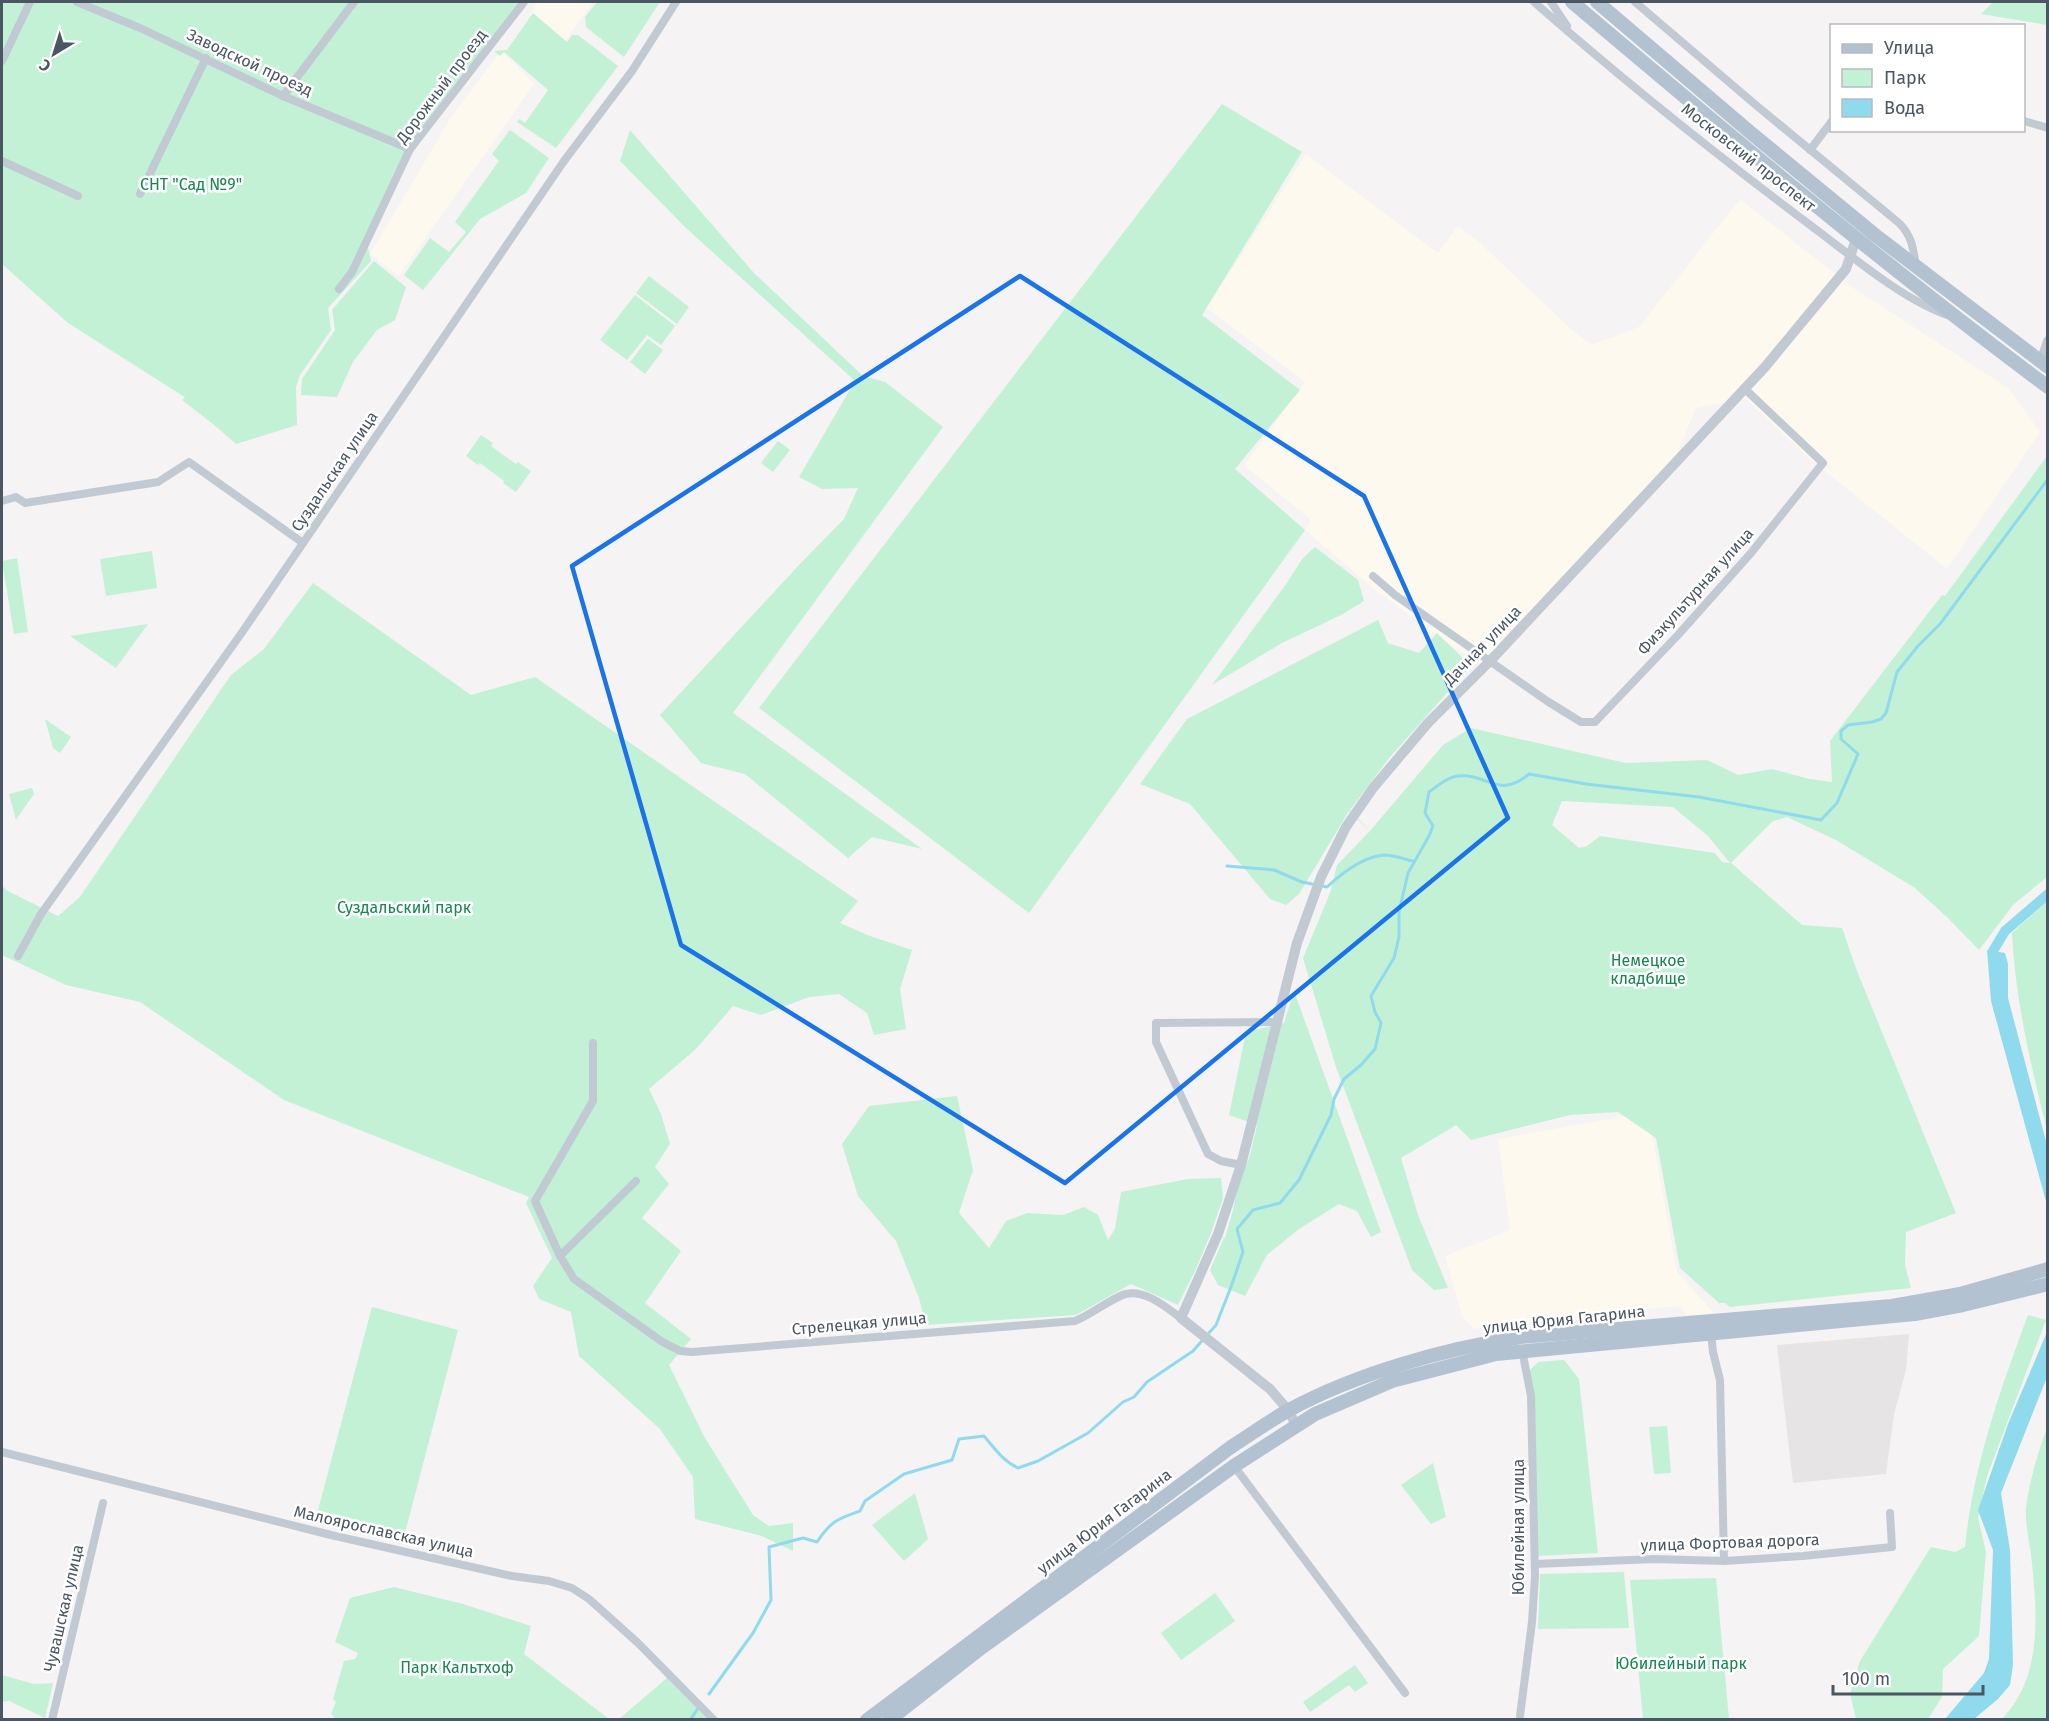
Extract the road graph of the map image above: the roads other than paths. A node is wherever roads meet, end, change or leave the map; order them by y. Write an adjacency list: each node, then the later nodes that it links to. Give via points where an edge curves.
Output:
1 (30, 2): 13 (street)
2 (77, 2): 12 (street, Заводской проезд)
3 (354, 2): 14 (street)
4 (524, 2): 18 (street, Дорожный проезд)
5 (676, 2): 33 (street, Суздальская улица)
6 (1534, 2): 11 (street, Московский проспект)
7 (1551, 2): 11 (street)
8 (1572, 2): 23 (main road, Московский проспект)
9 (1597, 2): 25 (main road, Московский проспект)
10 (1635, 2): 19 (street)
11 (1574, 36): 24 (street, Московский проспект, via 1718,155)
12 (206, 58): 14 (street, Заводской проезд); 21 (street)
13 (2, 61)
14 (283, 96): 18 (street, Заводской проезд)
15 (2025, 121): 17 (street)
16 (1830, 125): 19 (street)
17 (2048, 128)
18 (410, 149): 26 (street, Дорожный проезд, via 352,272)
19 (1810, 150): 25 (street, via 1908,232)
20 (2, 161): 22 (street)
21 (140, 194)
22 (78, 196)
23 (1856, 239): 24 (street, Дачная улица); 27 (main road, Московский проспект)
24 (1851, 256): 27 (street, Московский проспект, via 1929,309); 31 (street, Дачная улица, via 1846,269)
25 (1916, 267): 29 (main road, Московский проспект)
26 (339, 289)
27 (1956, 318): 30 (main road, Московский проспект)
28 (2048, 341): 29 (street)
29 (2045, 362)
30 (2048, 387)
31 (1745, 388): 35 (street, Дачная улица); 35 (street, Физкультурная улица, via 1823,463 1743,561 1600,718 1581,722)
32 (2, 501): 33 (street, via 16,497 25,503 159,482 189,462)
33 (303, 543): 36 (street, Суздальская улица, via 42,914)
34 (1373, 576): 35 (street)
35 (1491, 660): 37 (street, Дачная улица, via 1434,717 1373,788 1341,836 1297,943)
36 (18, 956)
37 (1278, 1022): 39 (street, Дачная улица); 39 (street, via 1156,1023 1156,1042 1208,1154)
38 (593, 1043): 41 (street, Стрелецкая улица, via 593,1101 535,1201)
39 (1241, 1165): 44 (street, via 1218,1234)
40 (636, 1181): 41 (street)
41 (560, 1256): 44 (street, Стрелецкая улица, via 574,1279 680,1351 1075,1321 1125,1294 1136,1293)
42 (2048, 1269): 46 (main road, улица Юрия Гагарина, via 1960,1294 1892,1306)
43 (2048, 1284): 45 (main road, улица Юрия Гагарина, via 1915,1314)
44 (1181, 1318): 47 (street, Стрелецкая улица, via 1270,1389)
45 (1712, 1333): 46 (main road, улица Юрия Гагарина); 53 (street, via 1720,1380)
46 (1522, 1344): 47 (main road, улица Юрия Гагарина, via 1481,1344 1386,1369); 48 (main road, улица Юрия Гагарина, via 1392,1381); 54 (street, Юбилейная улица, via 1531,1396)
47 (1288, 1410): 48 (street, Стрелецкая улица); 59 (main road, улица Юрия Гагарина, via 1231,1447)
48 (1296, 1425): 50 (main road, улица Юрия Гагарина)
49 (2, 1452): 58 (street, Малоярославская улица, via 332,1535 572,1588 638,1643)
50 (1234, 1466): 55 (street); 60 (main road, улица Юрия Гагарина, via 993,1639)
51 (103, 1503): 57 (street, Чувашская улица)
52 (1890, 1513): 53 (street, улица Фортовая дорога, via 1892,1547)
53 (1724, 1560): 54 (street, улица Фортовая дорога)
54 (1535, 1564): 56 (street, Юбилейная улица)
55 (1405, 1693)
56 (1520, 1716)
57 (52, 1719)
58 (714, 1719)
59 (867, 1719)
60 (889, 1719)

